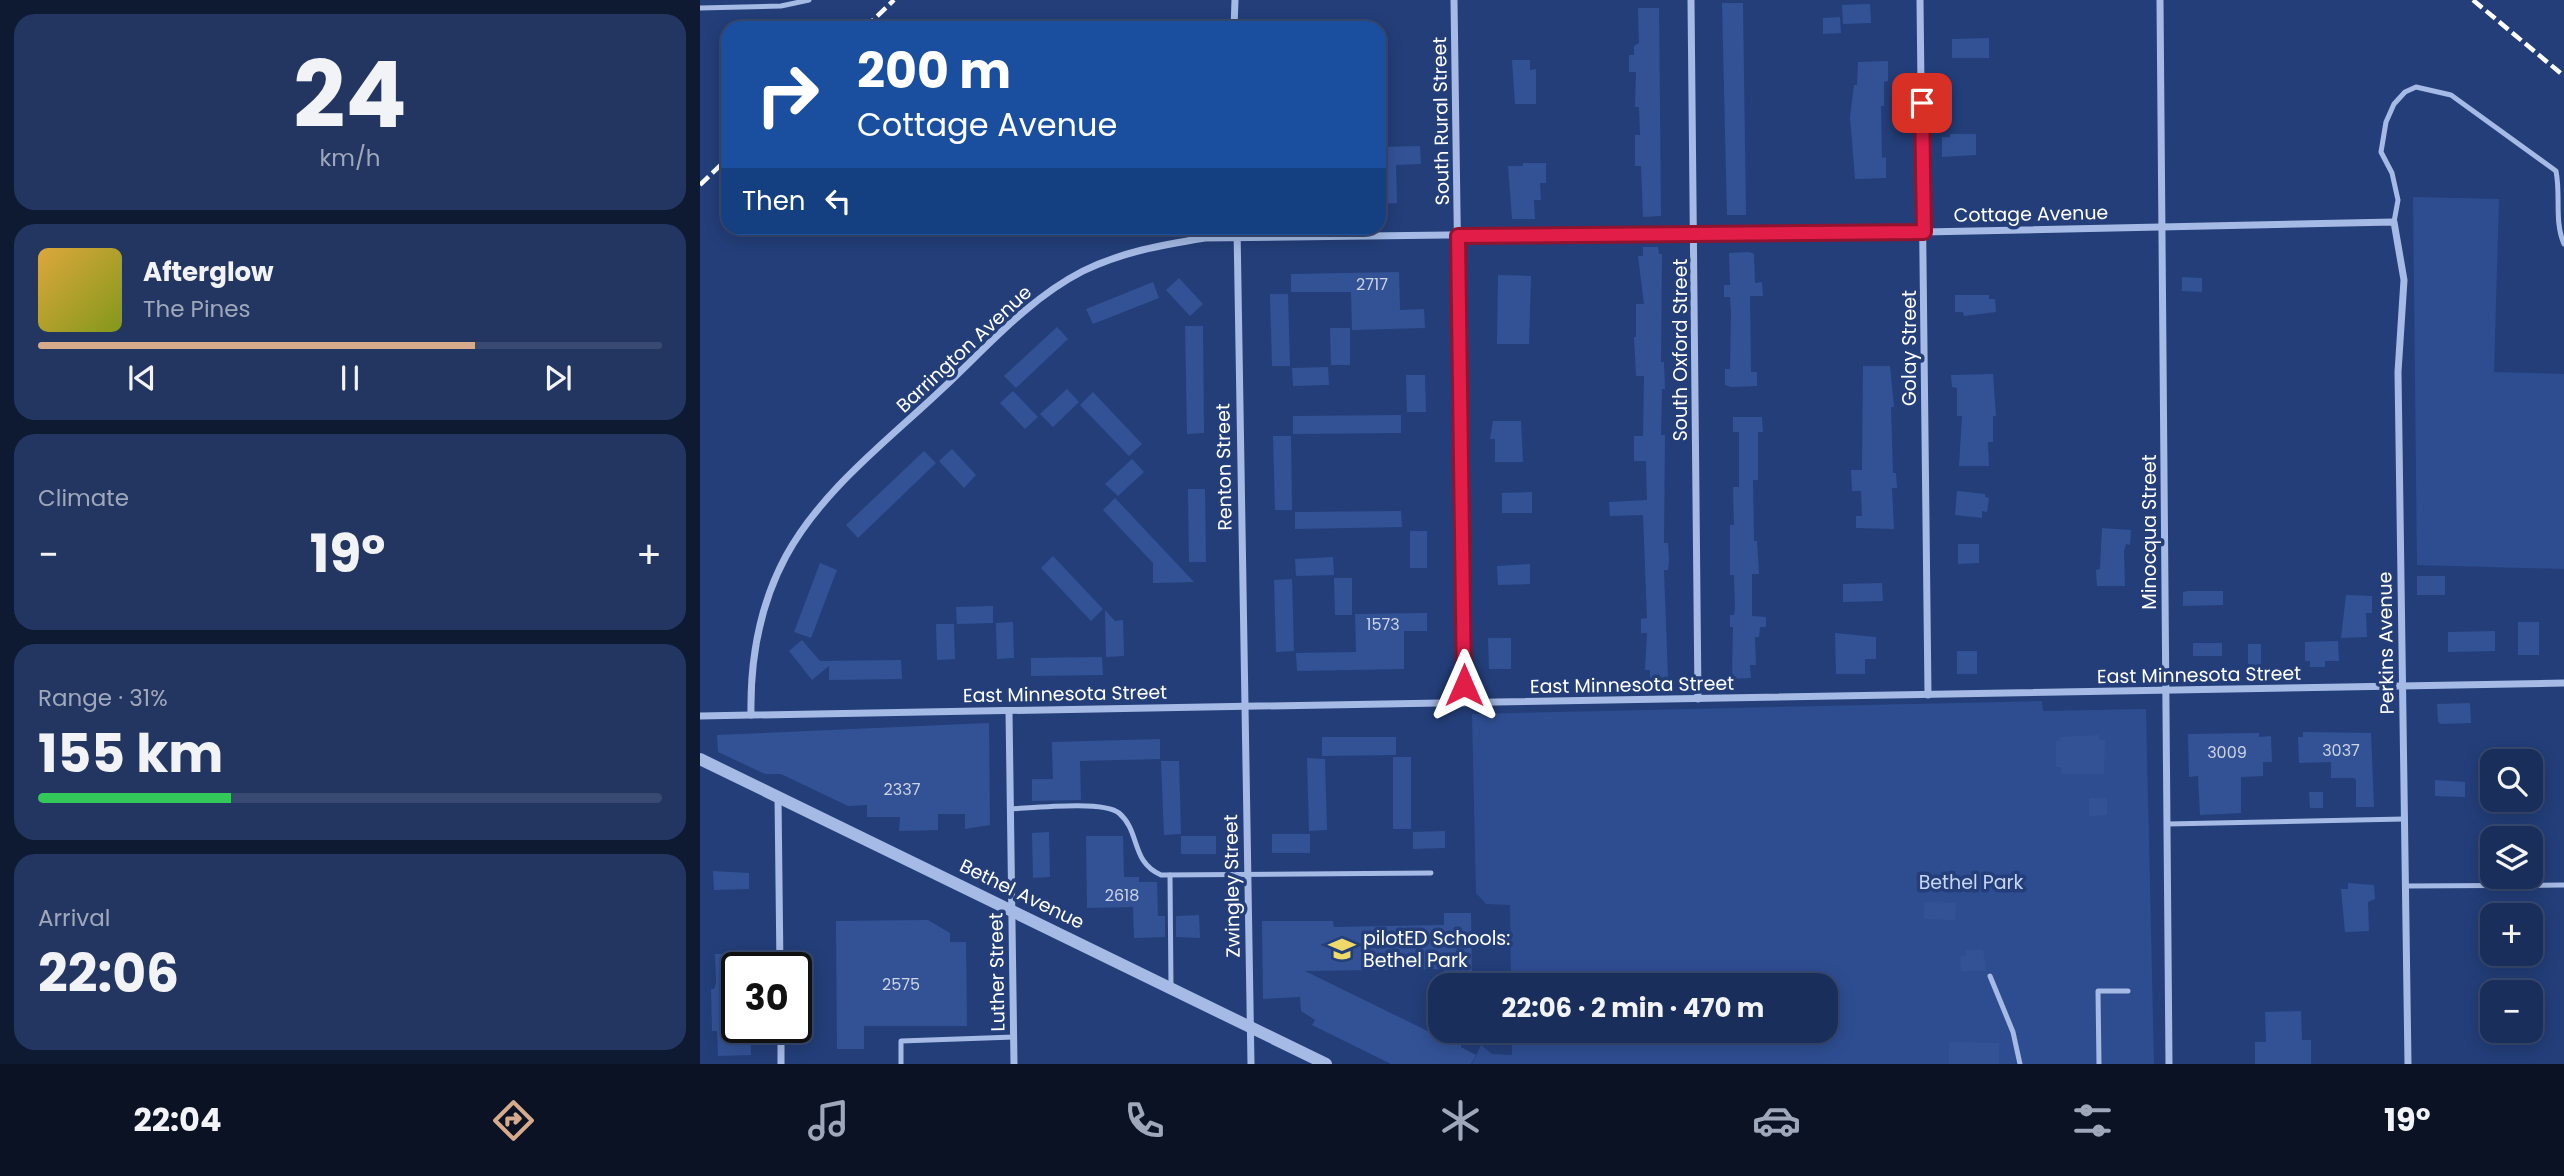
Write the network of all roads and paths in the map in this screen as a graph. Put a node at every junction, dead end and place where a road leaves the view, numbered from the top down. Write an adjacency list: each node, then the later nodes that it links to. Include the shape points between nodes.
1 (808, 0): 7 (lane, via 780,6)
2 (1235, 0): 8 (street)
3 (1454, 0): 13 (street, South Rural Street)
4 (1691, 0): 11 (street, South Oxford Street)
5 (1920, 0): 12 (street, Golay Street)
6 (2160, 0): 10 (street, Minocqua Street)
7 (700, 8)
8 (1234, 21)
9 (2394, 222): 10 (street, Cottage Avenue); 15 (lane, via 2398,200 2381,152 2386,122 2405,92 2426,87 2451,95 2556,171 2558,229); 17 (street, Perkins Avenue, via 2404,280 2398,372)
10 (2163, 227): 12 (street, Cottage Avenue); 18 (street, Minocqua Street)
11 (1695, 232): 12 (street, Cottage Avenue); 13 (street, Cottage Avenue); 20 (street, South Oxford Street)
12 (1924, 232): 19 (street, Golay Street)
13 (1458, 236): 14 (street, Barrington Avenue); 21 (street, South Rural Street)
14 (1237, 238): 22 (street, Renton Street); 24 (street, Barrington Avenue, via 1191,239 1144,248 1104,261 1061,283 1033,303 827,498 797,538 769,594 756,642)
15 (2564, 244)
16 (2564, 683): 17 (street, East Minnesota Street)
17 (2403, 687): 18 (street, East Minnesota Street); 29 (street, Perkins Avenue)
18 (2165, 691): 19 (street, East Minnesota Street); 30 (street, Minocqua Street)
19 (1928, 695): 20 (street, East Minnesota Street)
20 (1698, 699): 21 (street, East Minnesota Street)
21 (1464, 703): 22 (street, East Minnesota Street)
22 (1243, 706): 23 (street, East Minnesota Street); 32 (street, Zwingley Street)
23 (1009, 711): 24 (street, East Minnesota Street); 28 (street, Luther Street)
24 (751, 715): 25 (street, East Minnesota Street)
25 (700, 716)
26 (700, 759): 27 (street, Bethel Avenue)
27 (778, 797): 36 (street, Bethel Avenue); 37 (street)
28 (1010, 809): 33 (lane, via 1108,809 1120,814 1149,869); 36 (street, Luther Street)
29 (2404, 819): 30 (lane); 35 (street, Perkins Avenue)
30 (2166, 824): 51 (street, Minocqua Street)
31 (1431, 873): 32 (lane)
32 (1247, 874): 33 (lane); 41 (street, Zwingley Street)
33 (1170, 875): 39 (lane)
34 (2564, 885): 35 (lane)
35 (2406, 886): 52 (street, Perkins Avenue)
36 (1012, 910): 39 (street, Bethel Avenue); 42 (street, Luther Street)
37 (780, 952)
38 (1990, 976): 49 (lane, via 2013,1032)
39 (1171, 988): 41 (street, Bethel Avenue)
40 (2128, 991): 50 (lane, via 2098,991)
41 (1251, 1026): 47 (street, Zwingley Street); 48 (street, Bethel Avenue)
42 (1013, 1037): 45 (lane, via 901,1041); 46 (street, Luther Street)
43 (781, 1043): 44 (street)
44 (781, 1064)
45 (901, 1064)
46 (1014, 1064)
47 (1251, 1064)
48 (1326, 1064)
49 (2020, 1064)
50 (2099, 1064)
51 (2169, 1064)
52 (2408, 1064)

